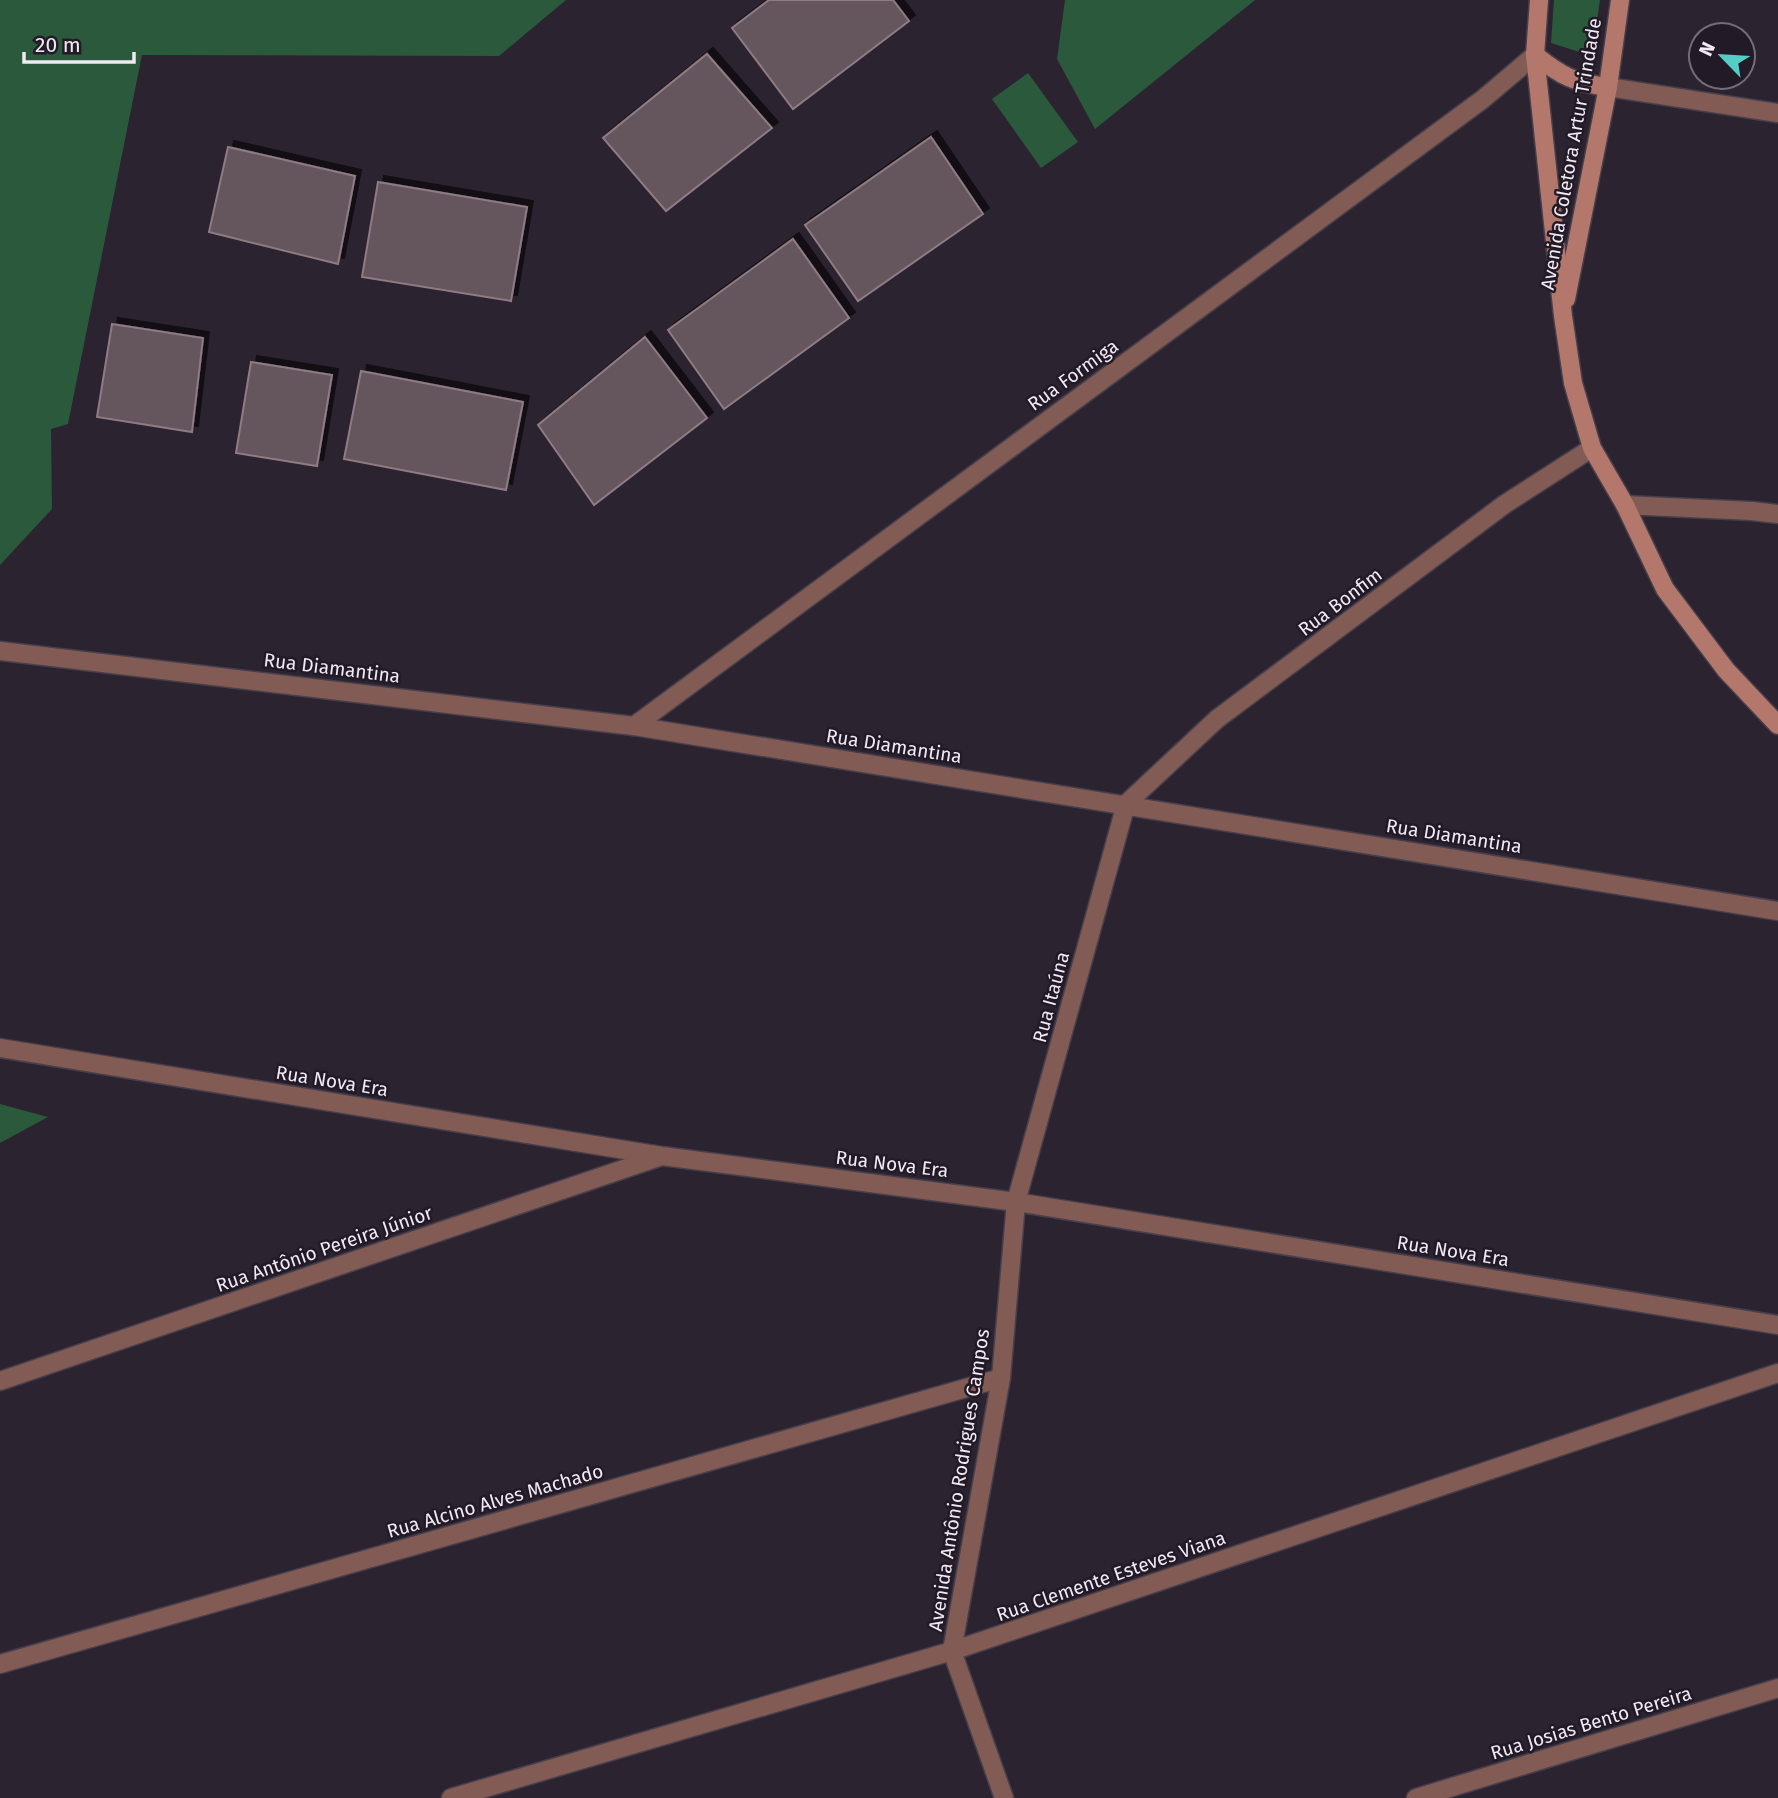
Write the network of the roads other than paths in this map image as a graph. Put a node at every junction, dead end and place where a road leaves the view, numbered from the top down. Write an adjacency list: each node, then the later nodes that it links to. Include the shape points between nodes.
1 (1539, 0): 3 (main road, Avenida Coletora Artur Trindade)
2 (1620, 0): 4 (main road, Avenida Coletora Artur Trindade)
3 (1535, 55): 4 (main road, via 1560,75); 6 (main road, Avenida Coletora Artur Trindade); 12 (street, Rua Formiga, via 1472,107)
4 (1608, 87): 5 (street); 6 (main road, Avenida Coletora Artur Trindade)
5 (1778, 113)
6 (1563, 316): 7 (main road, Avenida Coletora Artur Trindade, via 1573,383)
7 (1592, 449): 8 (main road, Avenida Coletora Artur Trindade); 13 (street, Rua Bonfim, via 1505,504 1217,719)
8 (1625, 505): 9 (street); 11 (main road, Avenida Coletora Artur Trindade, via 1665,589 1726,670)
9 (1778, 514)
10 (0, 651): 12 (street, Rua Diamantina)
11 (1778, 725)
12 (634, 726): 13 (street, Rua Diamantina)
13 (1126, 804): 14 (street, Rua Diamantina); 17 (street, Rua Itaúna)
14 (1778, 911)
15 (0, 1048): 16 (street, Rua Nova Era)
16 (662, 1156): 17 (street, Rua Nova Era); 21 (street, Rua Antônio Pereira Júnior)
17 (1016, 1202): 18 (street, Rua Nova Era); 20 (street, Avenida Antônio Rodrigues Campos)
18 (1778, 1325)
19 (1778, 1373): 22 (street, Rua Clemente Esteves Viana)
20 (1001, 1378): 22 (street, Avenida Antônio Rodrigues Campos); 23 (street, Rua Alcino Alves Machado)
21 (0, 1381)
22 (952, 1651): 25 (street, Rua Clemente Esteves Viana); 26 (street, Avenida Antônio Rodrigues Campos)
23 (0, 1664)
24 (1778, 1688): 27 (street, Rua Josias Bento Pereira)
25 (451, 1798)
26 (1004, 1798)
27 (1416, 1798)

